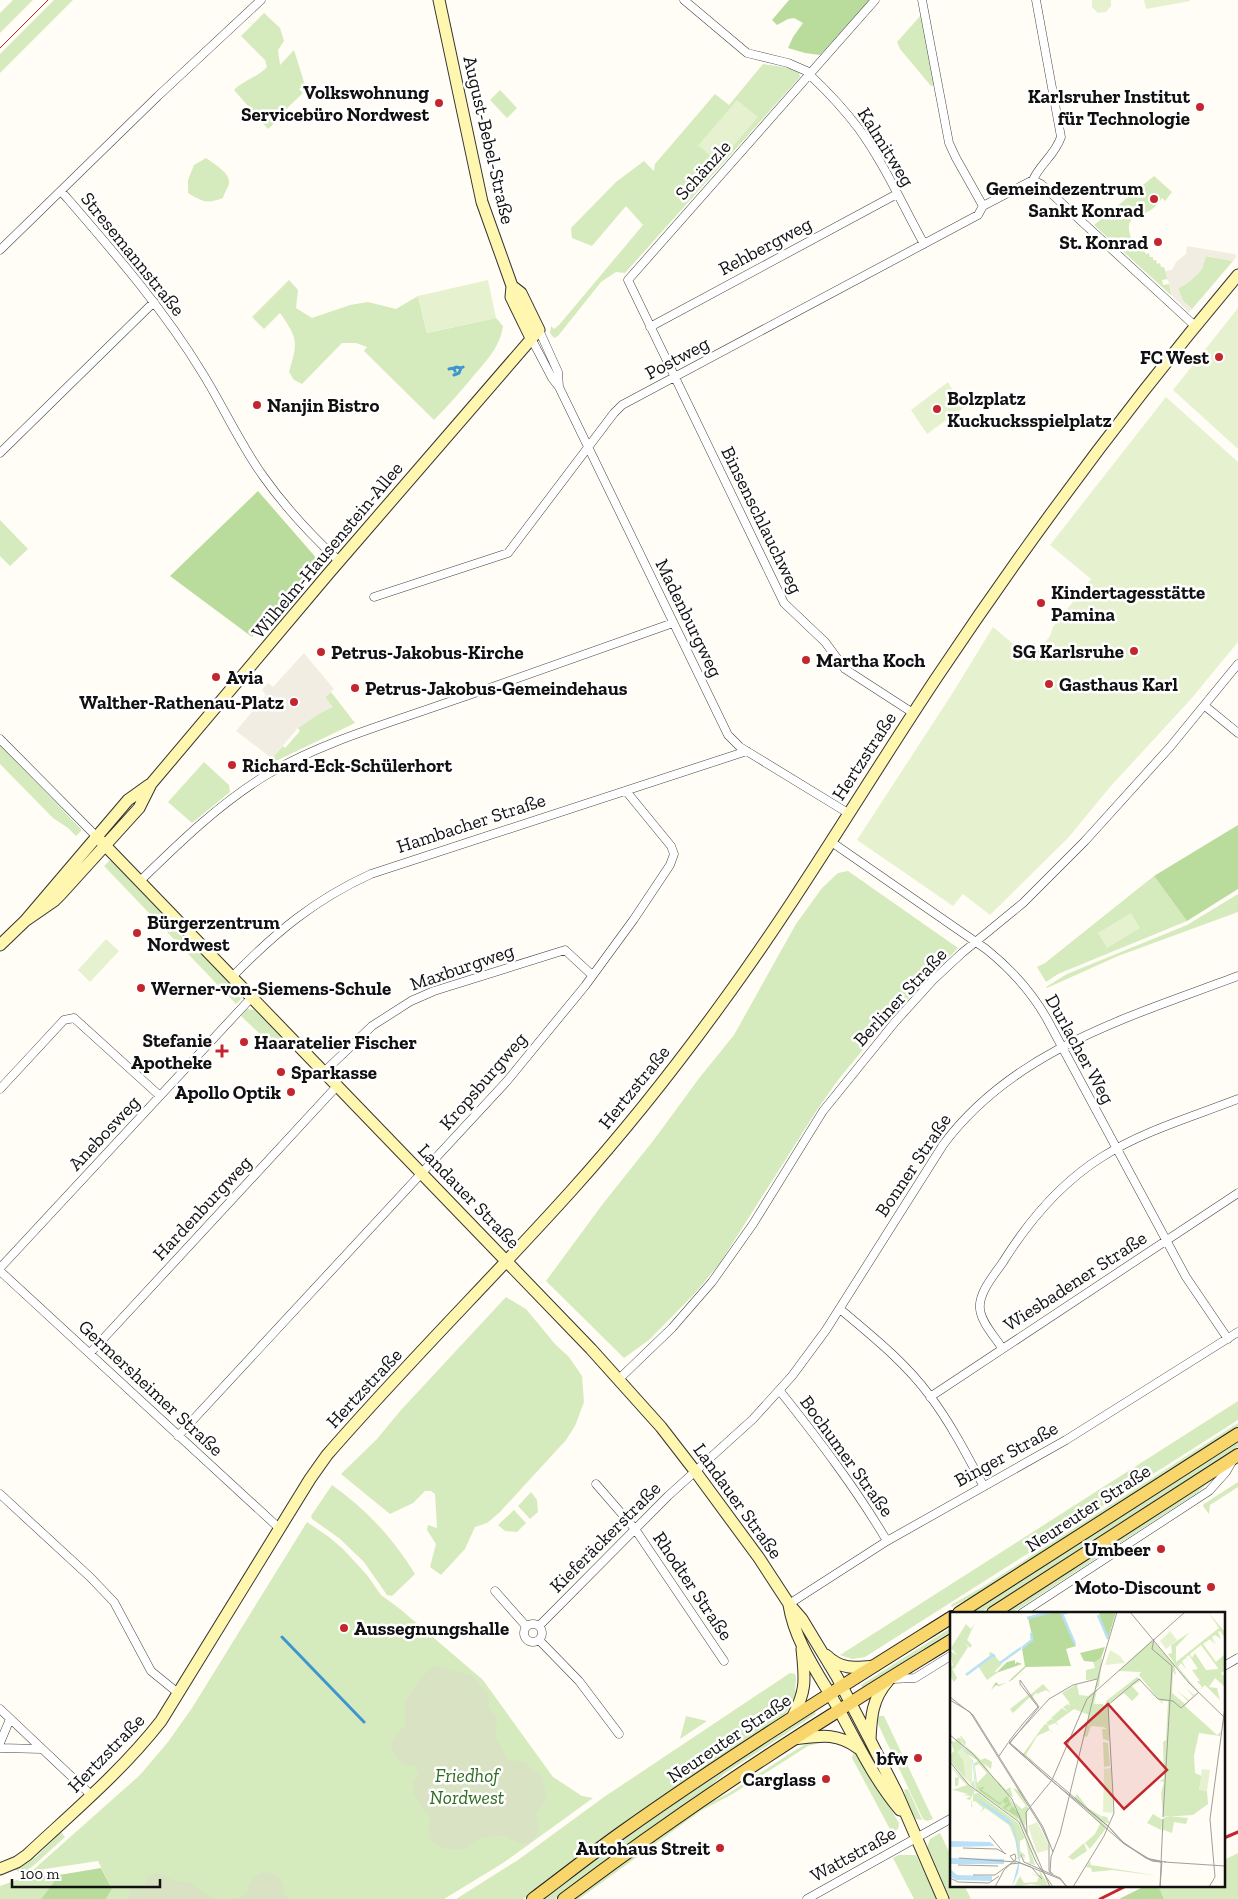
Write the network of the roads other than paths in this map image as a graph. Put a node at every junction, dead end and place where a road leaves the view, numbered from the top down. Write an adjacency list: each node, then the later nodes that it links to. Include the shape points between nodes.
1 (261, 0): 11 (street, Stresemannstraße)
2 (440, 0): 20 (street, August-Bebel-Straße, via 482,202 512,286 511,297)
3 (684, 0): 8 (street)
4 (700, 0): 8 (street)
5 (875, 0): 9 (street, Schänzle)
6 (922, 0): 13 (street, via 949,143)
7 (1036, 0): 10 (street, via 1061,138)
8 (693, 7): 9 (street, via 747,53 788,63)
9 (810, 74): 12 (street, Kalmitweg, via 860,131); 19 (street, Schänzle, via 629,276 629,283)
10 (1033, 180): 13 (street, Postweg); 18 (street)
11 (61, 191): 15 (street); 17 (street, Stresemannstraße)
12 (896, 194): 14 (street, Kalmitweg); 19 (street, Rehbergweg)
13 (983, 206): 14 (street, Postweg, via 978,215)
14 (924, 244): 21 (street, Postweg)
15 (0, 250)
16 (1238, 275): 18 (street, Hertzstraße)
17 (154, 302): 23 (street); 24 (street, Stresemannstraße, via 204,374 264,477 297,518)
18 (1195, 326): 29 (street, Hertzstraße, via 1046,521 982,609)
19 (650, 327): 21 (street, Schänzle)
20 (535, 334): 22 (street, Madenburgweg, via 552,378); 24 (street, Wilhelm-Hausenstein-Allee)
21 (675, 378): 22 (street, Postweg, via 618,409); 29 (street, Binsenschlauchweg, via 784,603 825,642 845,669)
22 (588, 448): 25 (street, Postweg, via 508,553); 26 (street, Madenburgweg)
23 (0, 453)
24 (339, 561): 33 (street, Wilhelm-Hausenstein-Allee)
25 (374, 598)
26 (673, 623): 32 (street, Madenburgweg, via 728,735); 39 (street, via 367,730 300,757 262,778 222,807 187,835)
27 (1238, 664): 28 (street, Berliner Straße)
28 (1205, 706): 30 (street); 41 (street, Berliner Straße, via 1079,848 1023,903)
29 (913, 713): 35 (street, Hertzstraße)
30 (1238, 732)
31 (0, 739): 36 (street)
32 (748, 751): 34 (street, Hambacher Straße); 35 (street, Madenburgweg)
33 (151, 784): 36 (street, Wilhelm-Hausenstein-Allee, via 128,800); 38 (street, Wilhelm-Hausenstein-Allee, via 139,808)
34 (626, 791): 43 (street, Kropsburgweg, via 671,846 674,858); 45 (street, Hambacher Straße, via 356,880 315,903 287,924)
35 (848, 813): 37 (street, Hertzstraße)
36 (96, 836): 38 (street, Landauer Straße); 40 (street, Wilhelm-Hausenstein-Allee)
37 (830, 841): 41 (street, Durlacher Weg); 57 (street, Hertzstraße, via 729,994 674,1066 624,1130)
38 (105, 846): 39 (street, Landauer Straße); 40 (street, Wilhelm-Hausenstein-Allee, via 54,901)
39 (140, 881): 45 (street, Landauer Straße)
40 (25, 921): 42 (street, Wilhelm-Hausenstein-Allee)
41 (976, 942): 47 (street, Durlacher Weg, via 1025,985); 64 (street, Berliner Straße, via 934,980 865,1058 823,1111 753,1224 712,1282 672,1328)
42 (0, 946)
43 (592, 975): 48 (street, Maxburgweg, via 565,950 434,991 385,1016); 54 (street, Kropsburgweg, via 507,1080)
44 (1238, 976): 47 (street, Bonner Straße, via 1119,1020)
45 (232, 977): 46 (street, Landauer Straße)
46 (252, 997): 48 (street, Landauer Straße); 51 (street, Anebosweg)
47 (1062, 1047): 53 (street, Durlacher Weg); 59 (street, Bonner Straße, via 1002,1084 958,1126 927,1168)
48 (325, 1071): 49 (street, Landauer Straße)
49 (338, 1085): 54 (street, Landauer Straße); 63 (street, Hardenburgweg)
50 (0, 1088): 51 (street, via 64,1020 74,1018)
51 (160, 1096): 58 (street, Anebosweg)
52 (1238, 1099): 53 (street)
53 (1116, 1148): 56 (street, Durlacher Weg); 62 (street, via 1089,1166 1049,1203 1018,1238 984,1292 981,1314)
54 (422, 1173): 57 (street, Landauer Straße); 68 (street, Kropsburgweg)
55 (1238, 1193): 56 (street, Wiesbadener Straße)
56 (1166, 1240): 61 (street, Durlacher Weg, via 1196,1293); 62 (street, Wiesbadener Straße)
57 (506, 1261): 64 (street, Landauer Straße); 74 (street, Hertzstraße, via 332,1449)
58 (0, 1269): 63 (street, Germersheimer Straße)
59 (840, 1308): 65 (street, Bonner Straße); 66 (street, via 893,1355)
60 (1238, 1332): 61 (street, Binger Straße)
61 (1228, 1339): 72 (street, Binger Straße, via 1066,1440)
62 (1002, 1348): 66 (street, Wiesbadener Straße)
63 (90, 1353): 68 (street, Germersheimer Straße)
64 (619, 1379): 70 (street, Landauer Straße)
65 (780, 1390): 70 (street, Bonner Straße, via 743,1429); 76 (street, Bochumer Straße, via 833,1457)
66 (930, 1397): 72 (street)
67 (1238, 1434): 79 (main road, Neureuter Straße)
68 (178, 1436): 74 (street, Germersheimer Straße)
69 (1237, 1456): 80 (main road, Neureuter Straße); 81 (street, Neureuter Straße, via 1209,1491 1194,1502)
70 (695, 1471): 75 (street, Kieferäckerstraße); 78 (street, Landauer Straße)
71 (596, 1484): 75 (street, Rhodter Straße)
72 (983, 1485): 76 (street, Binger Straße)
73 (0, 1494): 96 (street, via 114,1602 151,1671)
74 (279, 1528): 96 (street, Hertzstraße)
75 (635, 1529): 84 (street, Kieferäckerstraße); 91 (street, Rhodter Straße)
76 (887, 1541): 78 (street, Binger Straße)
77 (496, 1591): 83 (street)
78 (789, 1604): 87 (street, Landauer Straße, via 792,1624); 88 (street, Landauer Straße, via 802,1618)
79 (961, 1612)
80 (995, 1612)
81 (1024, 1612)
82 (950, 1618): 93 (main road, Neureuter Straße)
83 (526, 1626): 84 (street); 85 (street, via 526,1639 532,1642)
84 (539, 1626): 85 (street, via 542,1633)
85 (539, 1640): 102 (street, via 579,1681)
86 (950, 1641): 94 (main road, Neureuter Straße)
87 (802, 1645): 97 (street, Landauer Straße); 100 (street, via 805,1685)
88 (821, 1650): 93 (street, via 840,1666); 95 (street, Landauer Straße)
89 (950, 1656): 94 (street, Neureuter Straße, via 915,1678)
90 (1238, 1658): 92 (street)
91 (724, 1661)
92 (1226, 1665)
93 (874, 1666): 95 (main road, Neureuter Straße)
94 (890, 1679): 98 (main road, Neureuter Straße); 104 (street, via 872,1707)
95 (842, 1687): 97 (main road, Neureuter Straße); 98 (street, Landauer Straße)
96 (178, 1693): 109 (street, Hertzstraße, via 144,1743)
97 (830, 1694): 98 (street, Landauer Straße); 100 (main road, Neureuter Straße)
98 (844, 1707): 103 (main road, Neureuter Straße); 104 (street); 108 (street)
99 (0, 1709): 101 (street)
100 (792, 1718): 114 (main road, Neureuter Straße, via 624,1831)
101 (10, 1719): 105 (street); 107 (street)
102 (618, 1734)
103 (794, 1739): 108 (street, via 829,1736); 115 (main road, Neureuter Straße, via 632,1848)
104 (870, 1740): 110 (street)
105 (0, 1743)
106 (0, 1748): 107 (street)
107 (42, 1749): 109 (street)
108 (859, 1749): 110 (street)
109 (92, 1795): 113 (street, Hertzstraße, via 27,1855)
110 (906, 1817): 112 (street)
111 (950, 1819): 112 (street, Wattstraße)
112 (916, 1838): 116 (street, Wattstraße); 117 (street)
113 (0, 1869)
114 (533, 1899)
115 (564, 1899)
116 (807, 1899)
117 (943, 1899)

